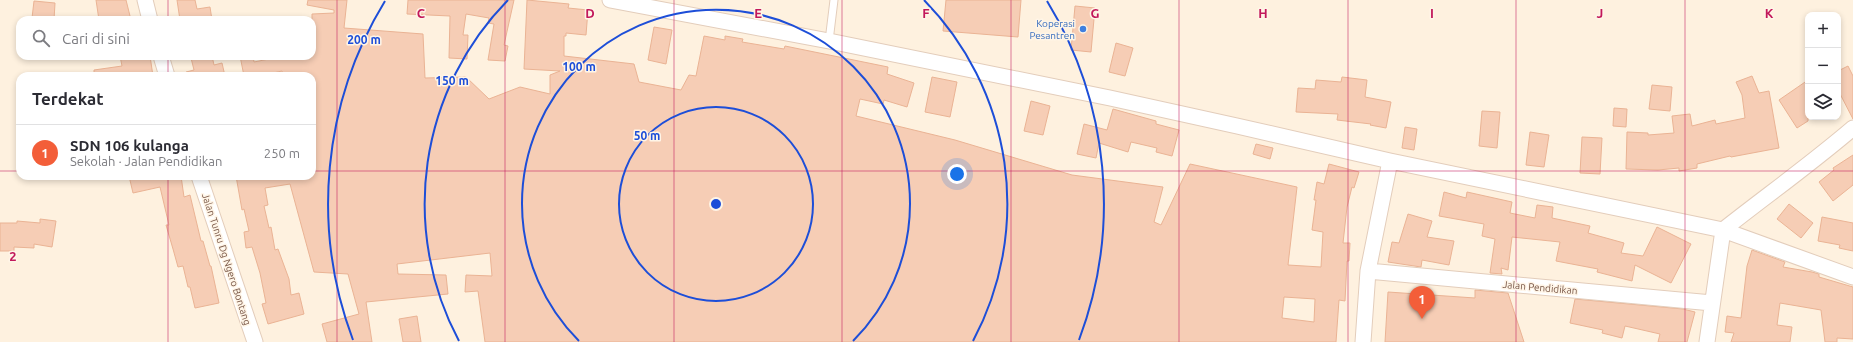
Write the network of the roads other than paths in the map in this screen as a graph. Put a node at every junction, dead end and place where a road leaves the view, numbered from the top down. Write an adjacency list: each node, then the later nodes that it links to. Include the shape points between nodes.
1 (144, 0): 4 (street)
2 (610, 0): 5 (street)
3 (834, 0): 5 (lane)
4 (149, 16)
5 (829, 40): 9 (street, via 1132,103)
6 (162, 60): 7 (street)
7 (166, 72)
8 (1853, 128): 11 (street)
9 (1390, 162): 11 (street); 12 (street)
10 (200, 180): 15 (street, Jalan Tunru Dg Ngero Bontang)
11 (1723, 230): 13 (street); 14 (street)
12 (1368, 271): 14 (street, Jalan Pendidikan); 16 (street)
13 (1853, 278)
14 (1712, 303): 17 (street)
15 (255, 342)
16 (1364, 342)
17 (1707, 342)

